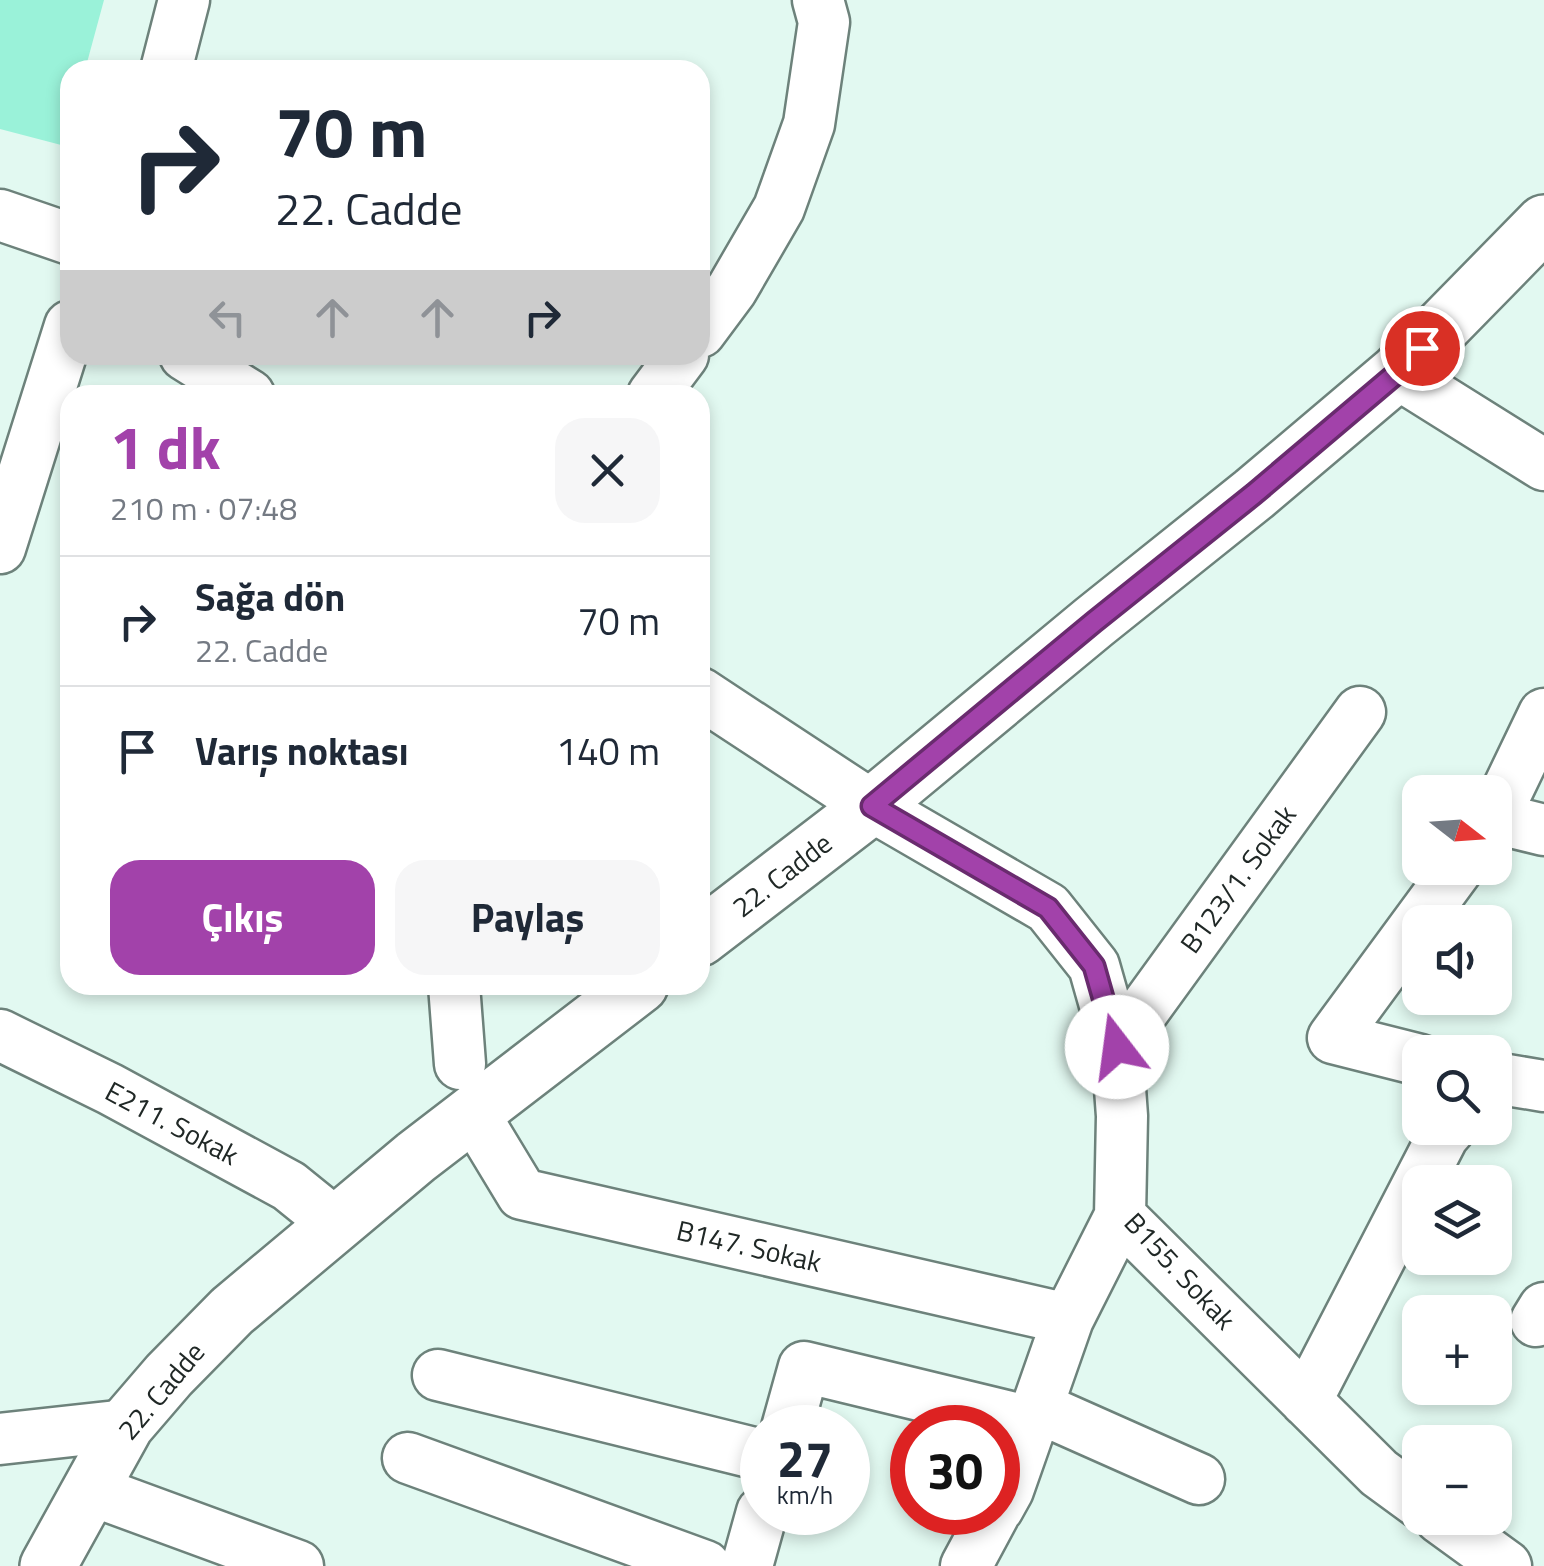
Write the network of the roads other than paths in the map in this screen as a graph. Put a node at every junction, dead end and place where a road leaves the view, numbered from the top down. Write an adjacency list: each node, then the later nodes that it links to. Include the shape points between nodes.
1 (184, 0): 3 (street)
2 (818, 0): 7 (street, via 824,22 809,124 779,208)
3 (169, 60)
4 (0, 215): 6 (street)
5 (1544, 223): 10 (main road, 22. Cadde)
6 (60, 236)
7 (710, 319)
8 (60, 358): 13 (street)
9 (201, 365): 11 (street)
10 (1397, 373): 12 (street); 18 (main road, 22. Cadde)
11 (234, 385)
12 (1544, 465)
13 (0, 548)
14 (710, 700): 18 (street, B155. Sokak)
15 (1360, 712): 26 (street, B123/1. Sokak)
16 (1544, 714): 17 (street)
17 (1512, 781)
18 (872, 806): 22 (main road, 22. Cadde); 26 (street, B155. Sokak, via 1048,908 1094,966)
19 (1512, 822): 20 (street)
20 (1544, 830)
21 (1446, 885): 27 (street, via 1333,1038)
22 (710, 930)
23 (455, 995): 30 (street)
24 (623, 995): 30 (main road, 22. Cadde)
25 (0, 1035): 33 (street, E211. Sokak, via 289,1186)
26 (1117, 1047): 32 (street, B155. Sokak)
27 (1402, 1055)
28 (1512, 1081): 29 (street)
29 (1544, 1086)
30 (466, 1089): 33 (main road, 22. Cadde, via 416,1157); 34 (street, B147. Sokak, via 522,1194)
31 (1438, 1145): 36 (street)
32 (1120, 1216): 34 (street); 36 (street, B155. Sokak)
33 (336, 1224): 39 (main road, 22. Cadde, via 232,1311)
34 (1068, 1319): 38 (street)
35 (438, 1375): 41 (street)
36 (1306, 1400): 46 (street, B155. Sokak)
37 (793, 1405): 38 (street, via 804,1367)
38 (1034, 1414): 42 (street); 44 (street)
39 (126, 1425): 40 (street); 45 (main road, 22. Cadde)
40 (0, 1439)
41 (740, 1450)
42 (1020, 1455)
43 (408, 1458): 53 (street)
44 (1199, 1479)
45 (91, 1490): 50 (street); 51 (main road, 22. Cadde)
46 (1402, 1490)
47 (756, 1535): 54 (street)
48 (983, 1535): 55 (street)
49 (1463, 1535): 56 (street)
50 (222, 1553): 52 (street)
51 (48, 1566)
52 (298, 1566)
53 (705, 1566)
54 (747, 1566)
55 (966, 1566)
56 (1506, 1566)

